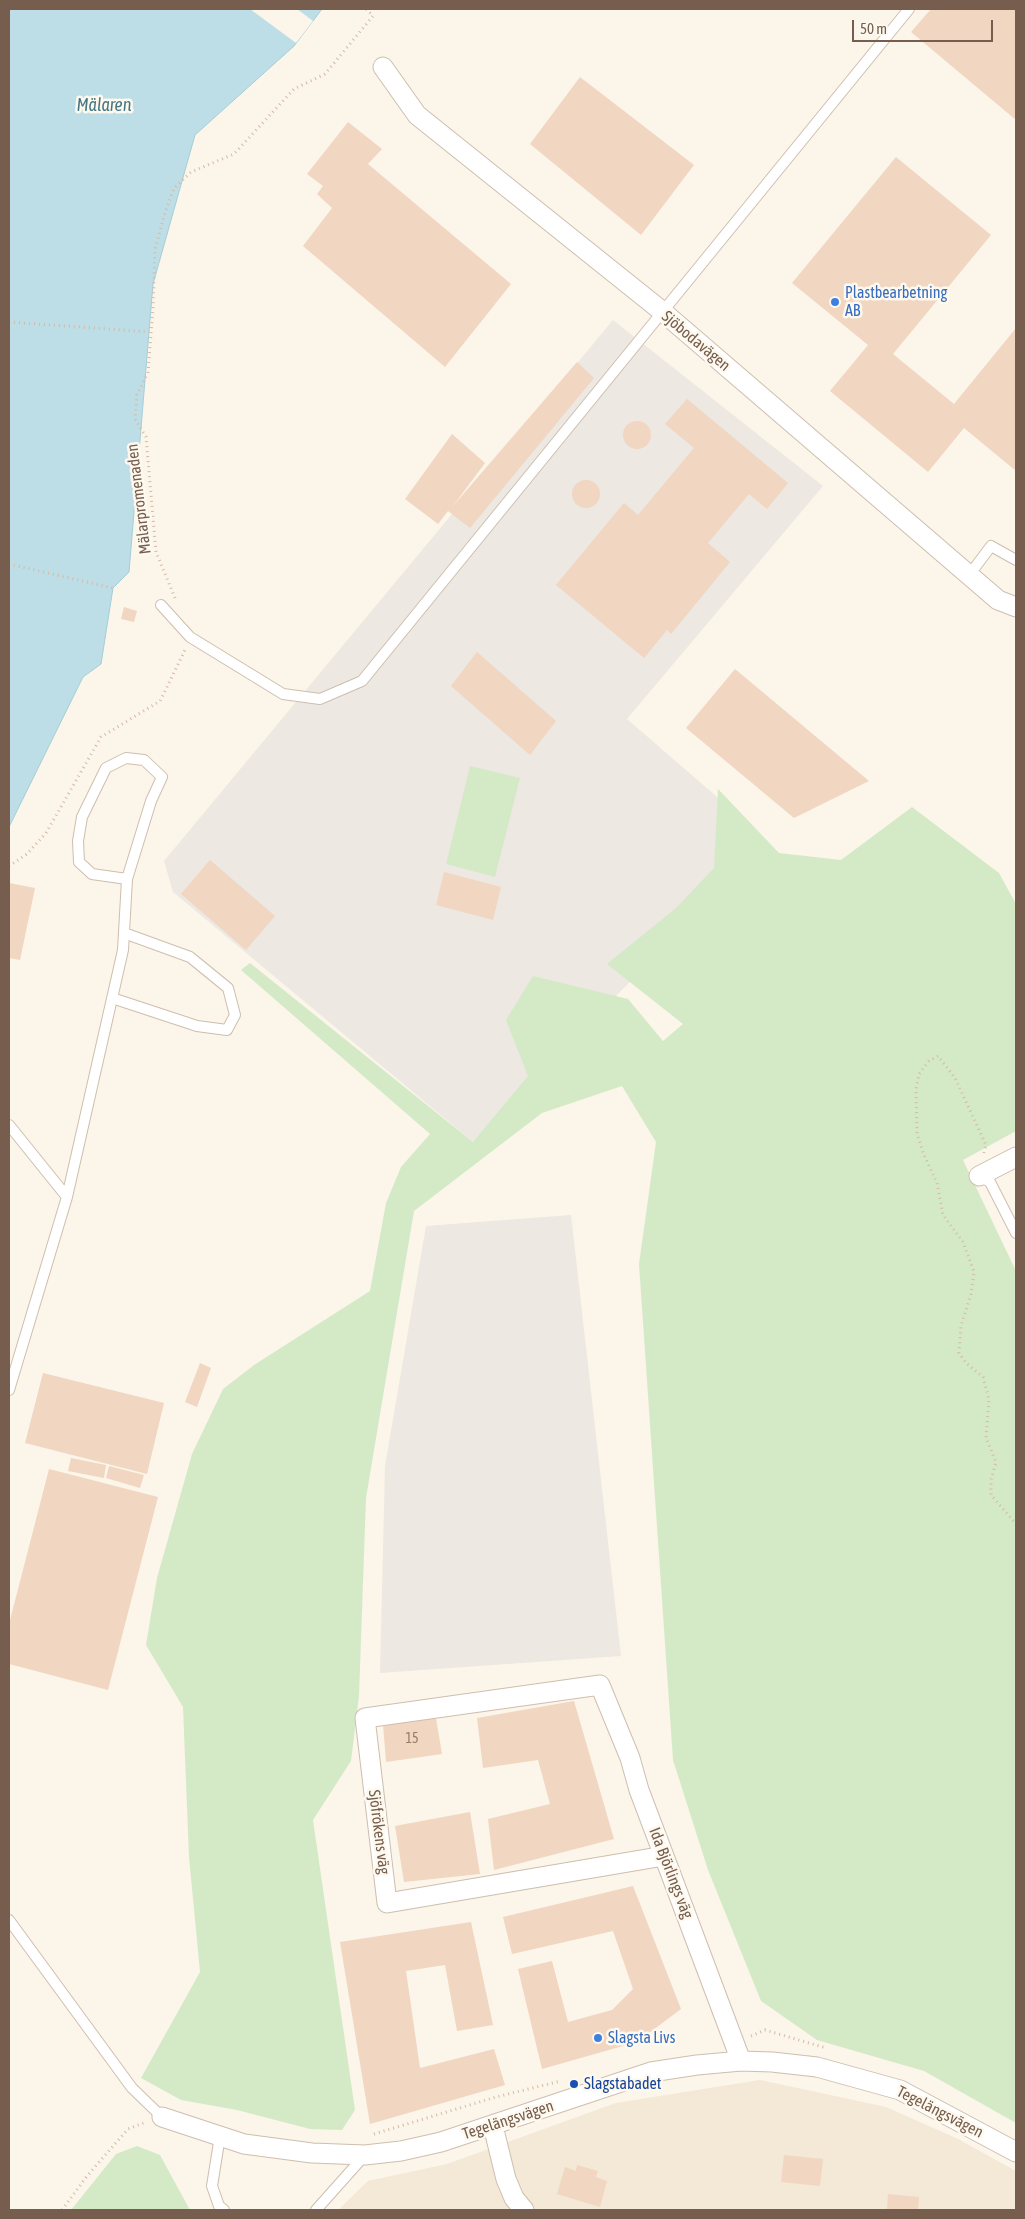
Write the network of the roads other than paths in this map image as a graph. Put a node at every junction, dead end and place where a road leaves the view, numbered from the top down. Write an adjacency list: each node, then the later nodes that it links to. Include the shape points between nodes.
1 (909, 9): 3 (lane)
2 (383, 68): 3 (street, Sjöbodavägen, via 417,115)
3 (663, 312): 5 (street, Sjöbodavägen); 6 (lane, via 362,681 320,699 283,694 190,638)
4 (1016, 560): 5 (lane, via 991,546)
5 (970, 574): 7 (street, Sjöbodavägen, via 998,600)
6 (161, 605)
7 (1016, 607)
8 (127, 879): 8 (lane, via 151,801 162,777 144,760 126,758 106,768 82,817 78,841 79,862 92,874); 9 (lane)
9 (124, 933): 10 (lane); 10 (lane, via 190,957 228,988 235,1015 227,1030 197,1026)
10 (112, 998): 14 (lane)
11 (9, 1125): 14 (lane)
12 (1016, 1157): 13 (street)
13 (979, 1176): 15 (lane, via 990,1182)
14 (67, 1197): 16 (lane)
15 (1016, 1233)
16 (9, 1390)
17 (600, 1685): 18 (street, Ida Björlings väg, via 630,1758); 18 (street, Sjöfrökens väg, via 364,1718 387,1903)
18 (664, 1856): 20 (street, Ida Björlings väg)
19 (9, 1920): 21 (lane, via 132,2088)
20 (741, 2061): 22 (street, Tegelängsvägen, via 651,2072); 24 (street, Tegelängsvägen, via 817,2067 900,2090)
21 (162, 2117): 23 (street, Tegelängsvägen)
22 (493, 2126): 25 (street, Tegelängsvägen, via 441,2142); 28 (street, via 506,2179 514,2198)
23 (220, 2136): 25 (street, Tegelängsvägen, via 244,2144 312,2153); 26 (lane, via 212,2186 219,2206)
24 (1016, 2152)
25 (365, 2155): 27 (lane)
26 (224, 2210)
27 (316, 2210)
28 (524, 2210)

